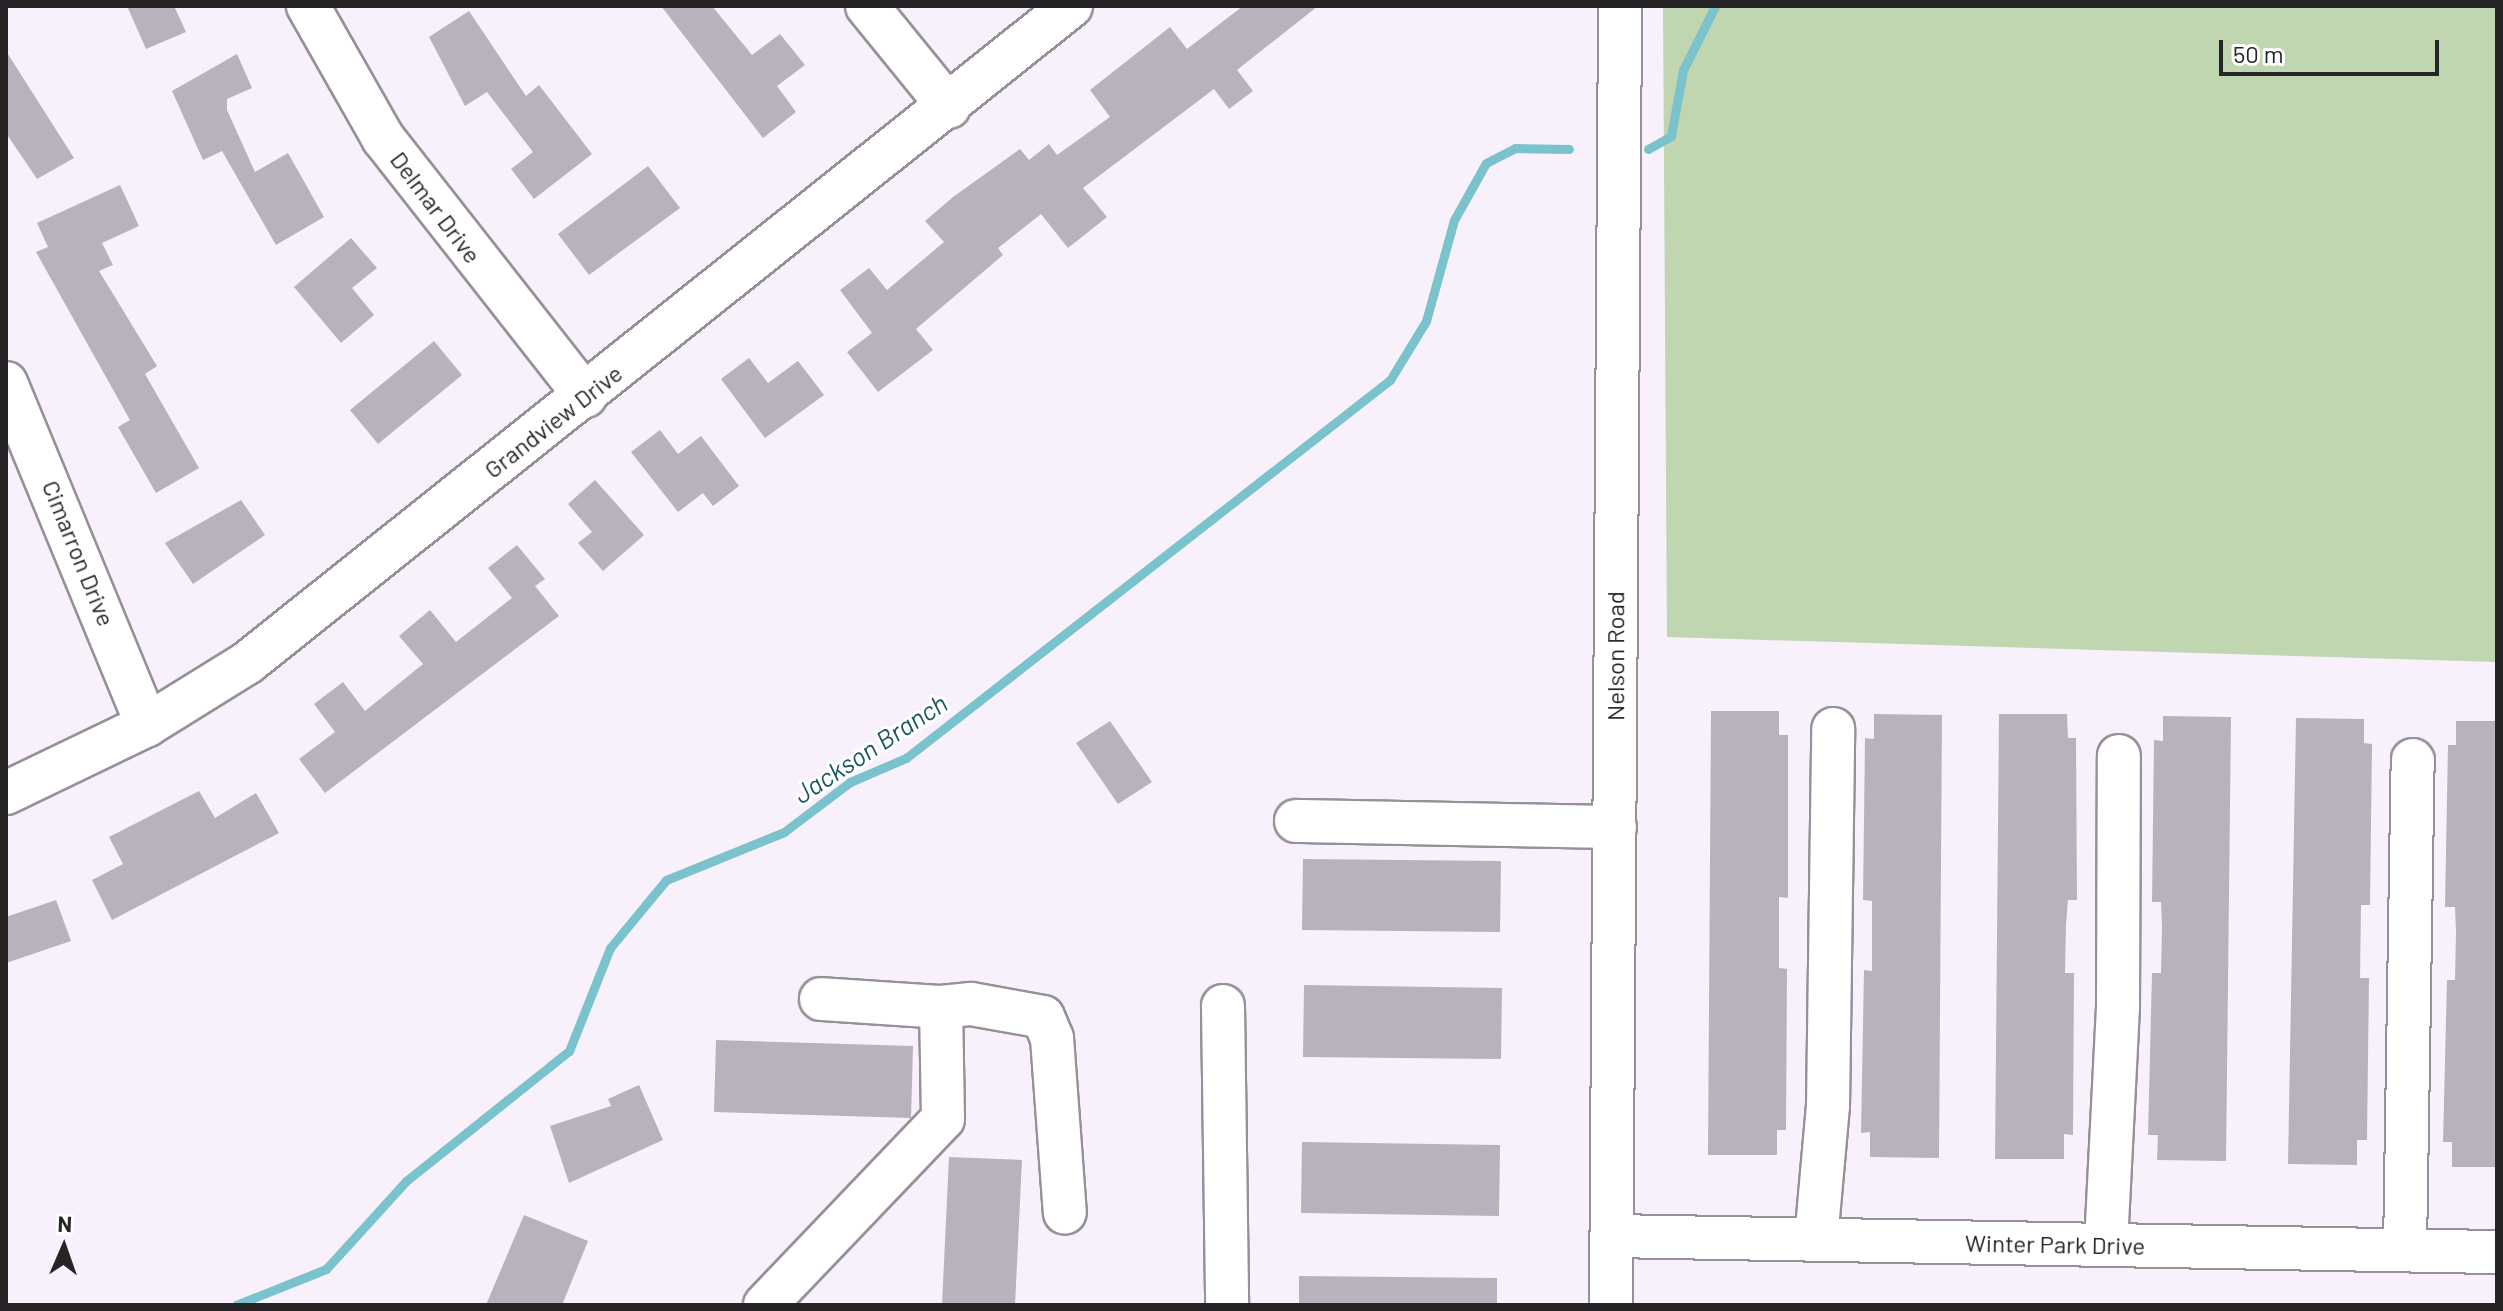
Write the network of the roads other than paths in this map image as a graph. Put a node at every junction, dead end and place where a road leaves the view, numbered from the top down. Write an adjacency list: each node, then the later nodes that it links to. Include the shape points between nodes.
1 (308, 6): 7 (street, Delmar Drive, via 383,138)
2 (867, 6): 5 (street)
3 (1071, 6): 5 (street, Grandview Drive)
4 (1620, 6): 14 (street, Nelson Road)
5 (949, 107): 7 (street, Grandview Drive)
6 (6, 383): 8 (street, Cimarron Drive)
7 (585, 396): 8 (street, Grandview Drive, via 247,663)
8 (147, 725): 12 (street, Grandview Drive)
9 (1833, 729): 20 (street, via 1828,1106)
10 (2119, 756): 21 (street)
11 (2413, 760): 22 (street)
12 (6, 793)
13 (1296, 821): 14 (street)
14 (1615, 827): 19 (street, Nelson Road)
15 (821, 999): 17 (street)
16 (1223, 1006): 25 (street)
17 (941, 1007): 18 (street, via 971,1004 1043,1017 1052,1038); 24 (street, via 943,1119)
18 (1065, 1213)
19 (1612, 1236): 20 (street, Winter Park Drive); 26 (street, Nelson Road)
20 (1816, 1240): 21 (street, Winter Park Drive)
21 (2106, 1244): 22 (street, Winter Park Drive)
22 (2405, 1250): 23 (street, Winter Park Drive)
23 (2497, 1252)
24 (765, 1305)
25 (1227, 1305)
26 (1611, 1305)

